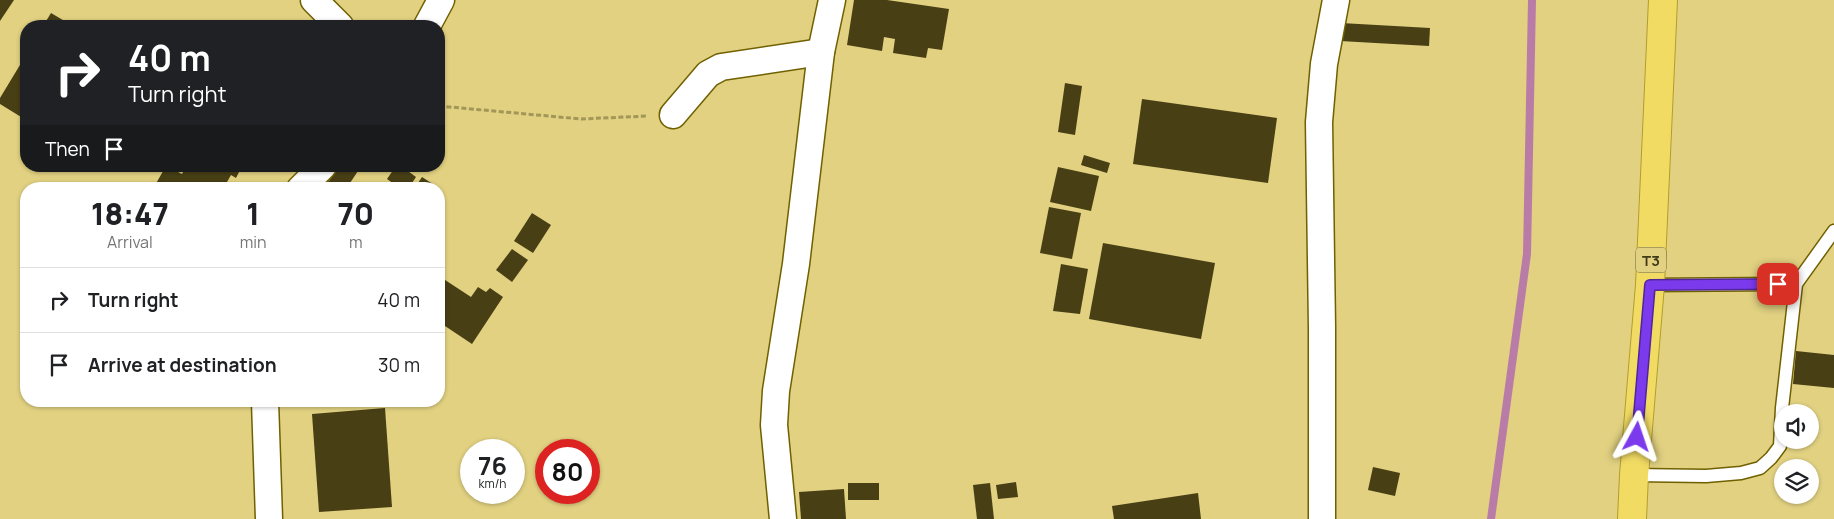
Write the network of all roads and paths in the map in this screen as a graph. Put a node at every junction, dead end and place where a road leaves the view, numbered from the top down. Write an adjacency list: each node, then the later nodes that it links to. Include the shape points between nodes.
1 (314, 0): 6 (street)
2 (441, 0): 7 (street)
3 (832, 0): 8 (street)
4 (1336, 0): 20 (street, via 1324,64 1319,122)
5 (1663, 0): 15 (highway, T3)
6 (334, 20)
7 (430, 20)
8 (821, 52): 10 (street, via 721,67 708,74); 19 (street, via 796,264 776,391 774,425)
9 (445, 107): 10 (path, via 581,119)
10 (673, 115)
11 (317, 172): 12 (street)
12 (307, 182)
13 (1834, 231): 14 (lane)
14 (1796, 284): 15 (lane); 17 (lane, via 1780,446 1771,458 1760,468 1742,473)
15 (1650, 285): 17 (highway, T3)
16 (265, 407): 18 (street)
17 (1634, 475): 21 (highway, T3)
18 (269, 519)
19 (783, 519)
20 (1322, 519)
21 (1632, 519)

